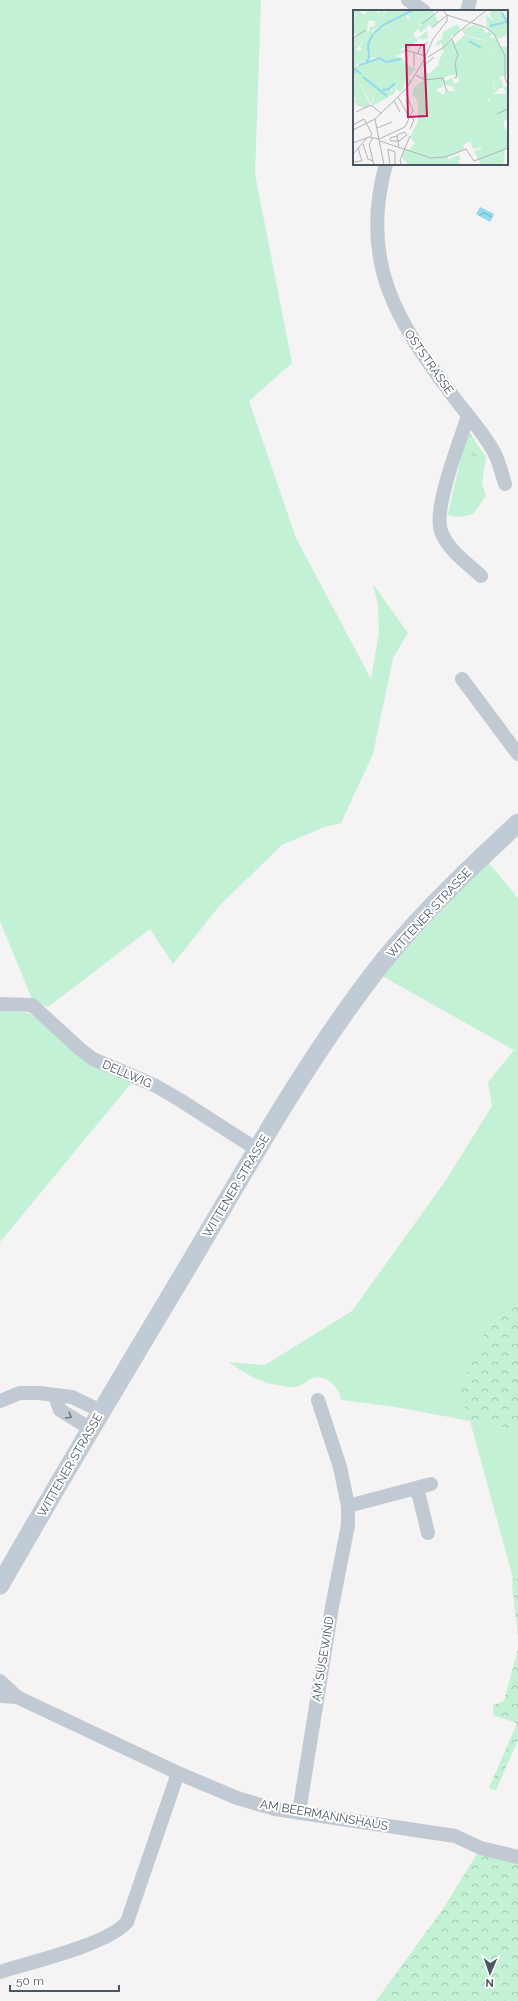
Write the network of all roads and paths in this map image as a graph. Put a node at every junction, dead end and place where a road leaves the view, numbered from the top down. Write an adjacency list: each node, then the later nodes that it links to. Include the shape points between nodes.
1 (408, 0): 3 (street)
2 (470, 0): 4 (street)
3 (423, 10)
4 (467, 10)
5 (386, 165): 6 (street, OSTSTRASSE, via 377,220 378,243 387,287 415,345)
6 (468, 416): 7 (street, OSTSTRASSE, via 494,453); 8 (street, via 441,504 439,524 446,541)
7 (505, 484)
8 (481, 576)
9 (462, 679): 10 (street)
10 (518, 754)
11 (518, 823): 13 (main road, WITTENER STRASSE, via 412,927 385,960 338,1022)
12 (0, 1004): 13 (street, DELLWIG, via 32,1005 93,1059 156,1086)
13 (258, 1150): 17 (main road, WITTENER STRASSE)
14 (55, 1396): 16 (street, via 20,1393); 17 (street, via 72,1397); 18 (street, one-way to 18, via 60,1410)
15 (318, 1400): 21 (street, AM SUSEWIND, via 340,1467)
16 (0, 1401)
17 (101, 1411): 18 (main road, WITTENER STRASSE)
18 (91, 1429): 23 (main road, WITTENER STRASSE)
19 (431, 1484): 20 (street)
20 (414, 1489): 21 (street); 22 (street, via 419,1496)
21 (348, 1506): 28 (street, AM SUSEWIND, via 348,1525)
22 (428, 1533)
23 (0, 1585)
24 (0, 1681): 26 (street, AM BEERMANNSHAUS)
25 (0, 1696): 26 (street, AM BEERMANNSHAUS)
26 (17, 1697): 27 (street, AM BEERMANNSHAUS)
27 (178, 1773): 28 (street, AM BEERMANNSHAUS, via 237,1798); 30 (street, via 127,1922 120,1930 89,1944)
28 (299, 1812): 29 (street, AM BEERMANNSHAUS, via 455,1836 481,1848)
29 (518, 1858)
30 (0, 1972)

